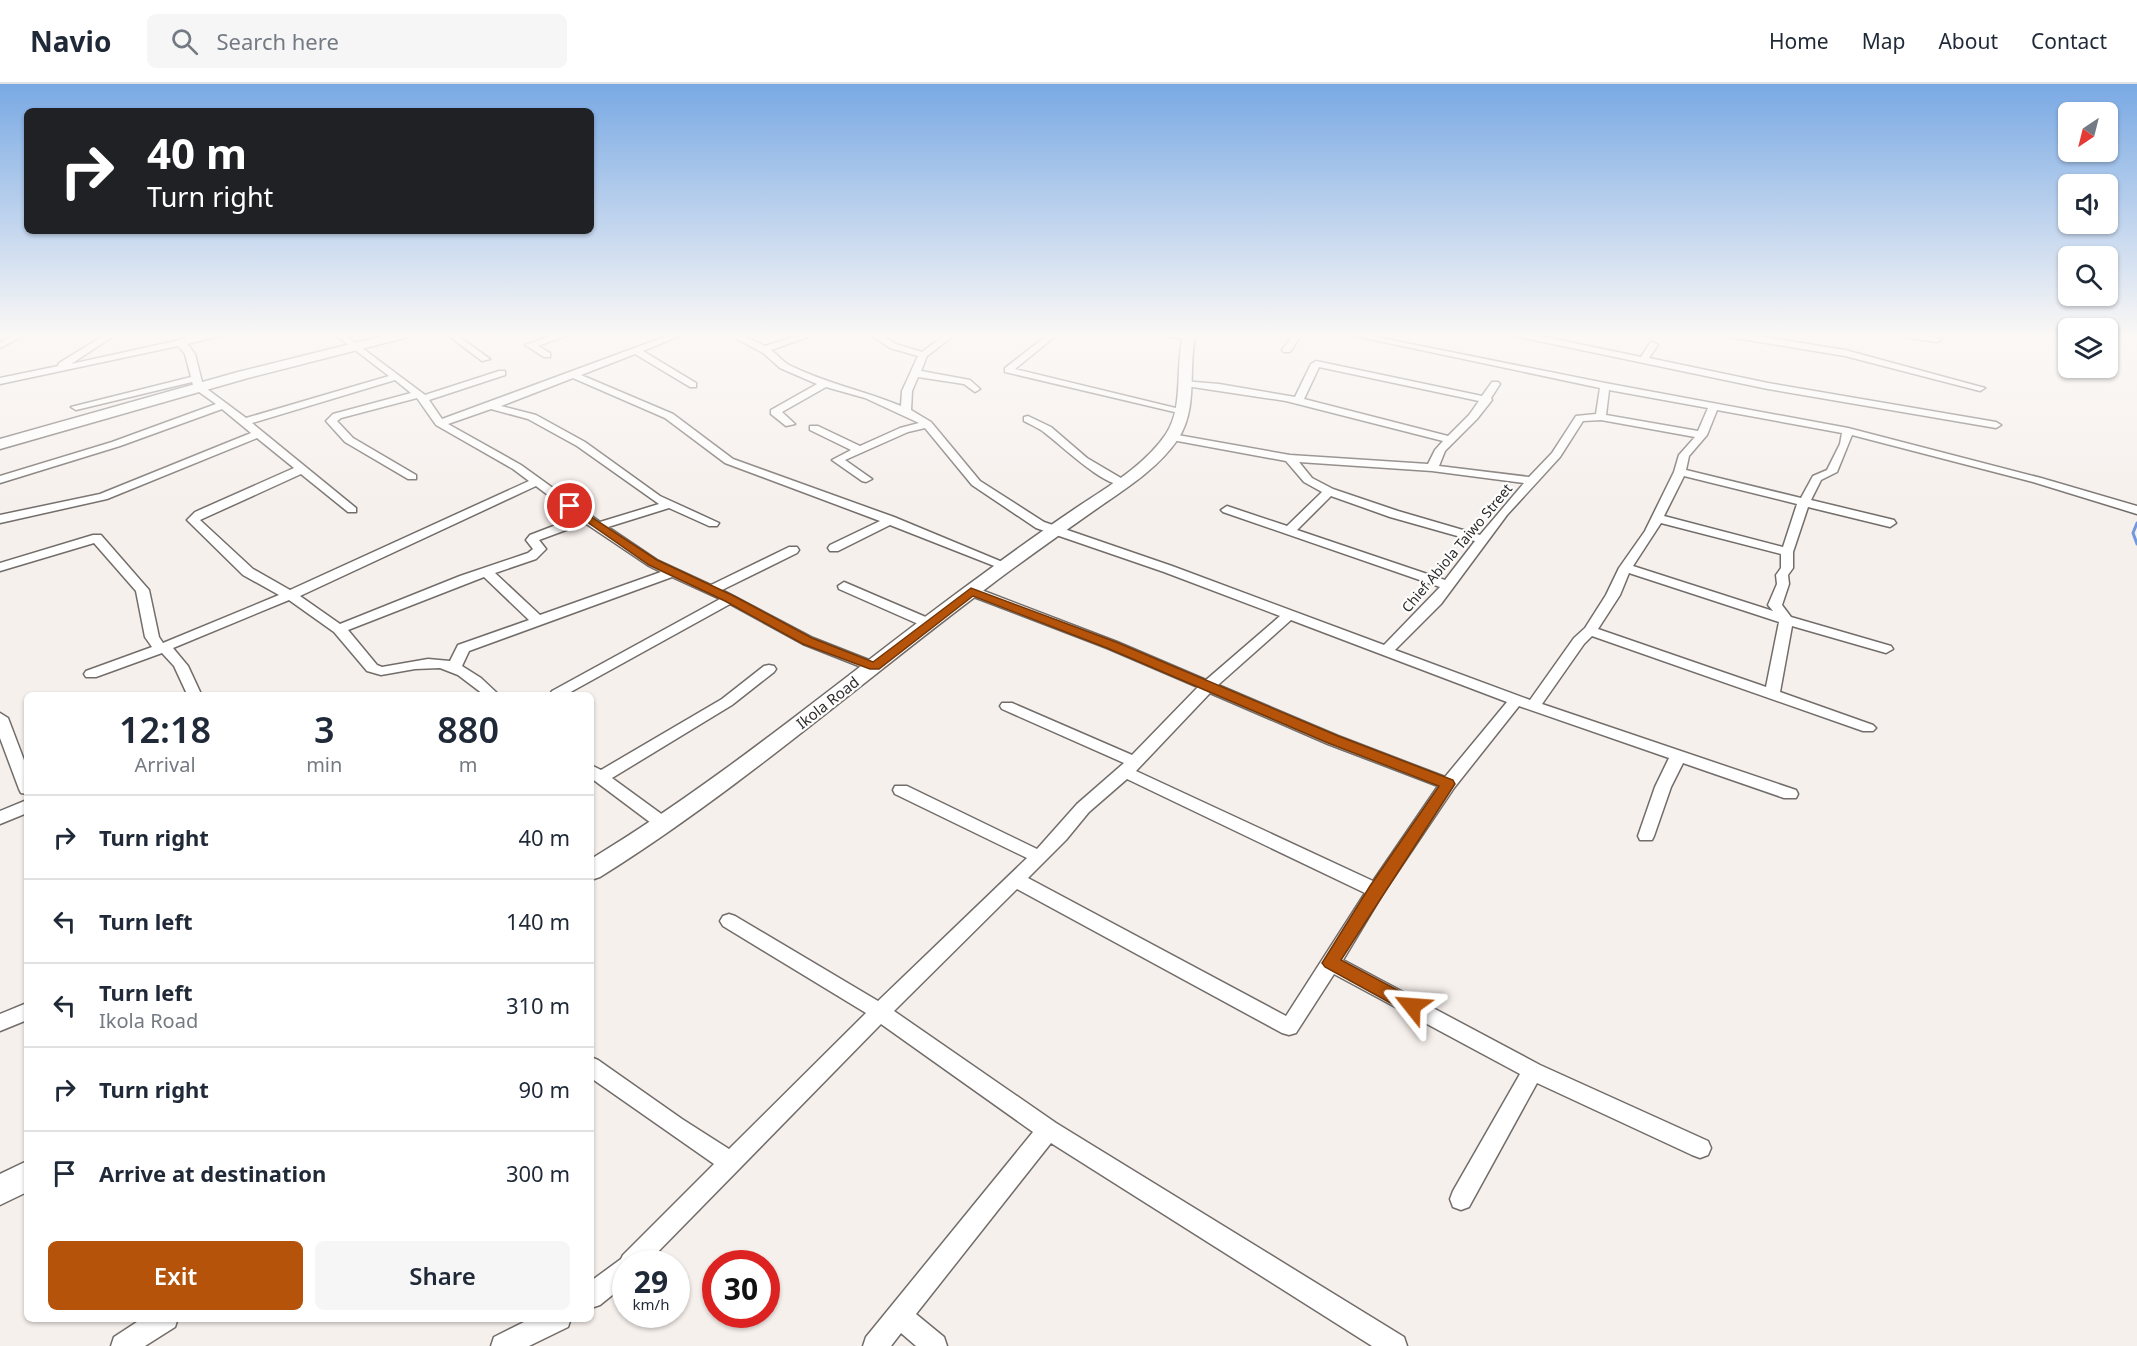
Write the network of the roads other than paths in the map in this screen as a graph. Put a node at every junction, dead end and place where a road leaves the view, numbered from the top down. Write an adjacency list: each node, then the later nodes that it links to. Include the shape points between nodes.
1 (152, 392): 27 (street)
2 (168, 392): 43 (street)
3 (208, 392): 24 (street)
4 (346, 392): 32 (street)
5 (416, 392): 21 (street)
6 (435, 392): 21 (street)
7 (526, 392): 25 (street)
8 (613, 392): 64 (street, via 669,416 729,461)
9 (811, 392): 34 (street, via 775,412)
10 (853, 392): 29 (street)
11 (907, 392): 29 (street)
12 (1101, 392): 28 (street)
13 (1185, 392): 28 (street, Ikola Road)
14 (1253, 392): 23 (street)
15 (1303, 392): 23 (street)
16 (1448, 392): 22 (street)
17 (1491, 392): 22 (street)
18 (1604, 392): 30 (street)
19 (1637, 392): 26 (street)
20 (1800, 392): 36 (street)
21 (421, 396): 33 (street); 49 (street, via 337,416 331,421 349,440)
22 (1487, 400): 42 (street)
23 (1298, 402): 42 (street, via 1309,409 1378,419)
24 (223, 405): 32 (street); 51 (street)
25 (491, 406): 33 (street); 57 (street, via 532,417)
26 (1714, 406): 38 (street); 40 (street)
27 (76, 407)
28 (1183, 411): 41 (street, Ikola Road)
29 (906, 412): 35 (street)
30 (1601, 417): 40 (street, Chief Abiola Taiwo Street); 53 (street, Chief Abiola Taiwo Street, via 1580,418)
31 (1028, 419): 54 (street)
32 (244, 422): 39 (street)
33 (440, 423): 52 (street)
34 (790, 424)
35 (927, 424): 44 (street); 68 (street, via 976,483 1032,520)
36 (1996, 425)
37 (814, 428): 44 (street)
38 (1848, 431): 56 (street, via 1831,472 1817,478); 60 (street)
39 (258, 434): 47 (street); 63 (street, via 103,497)
40 (1701, 435): 48 (street, via 1684,454)
41 (1172, 437): 45 (street); 54 (street, Ikola Road)
42 (1449, 439): 46 (street)
43 (0, 444)
44 (861, 450): 50 (street, via 837,462)
45 (1290, 458): 46 (street); 55 (street, via 1308,480)
46 (1432, 468): 53 (street)
47 (302, 469): 58 (street); 83 (street, via 193,520 248,572)
48 (1680, 472): 56 (street); 62 (street)
49 (412, 477)
50 (866, 479)
51 (0, 480)
52 (538, 481): 61 (street); 83 (street)
53 (1533, 481): 70 (street, Chief Abiola Taiwo Street, via 1503,512)
54 (1122, 483): 68 (street, Ikola Road)
55 (1329, 491): 69 (street); 70 (street)
56 (1804, 502): 66 (street); 73 (street)
57 (670, 504): 65 (street); 67 (street)
58 (352, 510)
59 (1227, 510): 69 (street)
60 (2136, 510)
61 (586, 518): 67 (street); 77 (street, via 534,538 538,552)
62 (1656, 518): 73 (street); 76 (street)
63 (0, 519)
64 (890, 520): 71 (street); 74 (street)
65 (712, 523)
66 (1890, 523)
67 (599, 526): 78 (street)
68 (1056, 530): 74 (street, Ikola Road); 85 (street)
69 (1288, 532): 79 (street)
70 (1484, 540): 79 (street, Chief Abiola Taiwo Street)
71 (834, 548)
72 (793, 550): 81 (street)
73 (1787, 552): 87 (street, via 1784,584 1775,605)
74 (1006, 566): 82 (street, Ikola Road)
75 (0, 567): 91 (street, via 97,538 142,590 152,637 159,647)
76 (1625, 568): 87 (street); 90 (street)
77 (486, 572): 86 (street); 89 (street)
78 (672, 572): 81 (street); 86 (street)
79 (1447, 585): 93 (street, Chief Abiola Taiwo Street, via 1436,602)
80 (844, 586): 88 (street)
81 (712, 590): 84 (street)
82 (971, 591): 88 (street, Ikola Road); 98 (street, via 1112,645)
83 (290, 595): 89 (street); 91 (street)
84 (730, 599): 95 (street, via 808,641); 101 (street)
85 (1288, 616): 93 (street); 98 (street)
86 (537, 620): 94 (street, via 463,648)
87 (1786, 620): 92 (street); 102 (street)
88 (930, 624): 95 (street, Ikola Road)
89 (339, 629): 94 (street, via 376,670 436,662)
90 (1590, 630): 102 (street); 103 (street)
91 (165, 648): 97 (street); 99 (street, via 181,665)
92 (1886, 649)
93 (1387, 651): 103 (street)
94 (454, 667): 100 (street)
95 (874, 667): 116 (street, Ikola Road)
96 (769, 669): 109 (street, via 727,702)
97 (91, 674)
98 (1207, 687): 108 (street); 111 (street)
99 (193, 692)
100 (488, 692)
101 (561, 692)
102 (1772, 695): 106 (street)
103 (1525, 702): 107 (street); 111 (street)
104 (1007, 706): 108 (street)
105 (0, 718): 110 (street)
106 (1868, 728)
107 (1679, 754): 113 (street); 117 (street)
108 (1130, 767): 118 (street, via 1083,808); 121 (street)
109 (596, 773): 116 (street)
110 (24, 781)
111 (1448, 784): 121 (street)
112 (901, 790): 118 (street)
113 (1790, 794)
114 (24, 807): 115 (street)
115 (0, 818)
116 (665, 825): 119 (street, Ikola Road)
117 (1646, 836)
118 (1039, 857): 120 (street)
119 (594, 869)
120 (1014, 879): 123 (street, via 1289,1027); 125 (street)
121 (1376, 890): 123 (street)
122 (729, 921): 125 (street)
123 (1331, 963): 128 (street)
124 (24, 1012): 126 (street)
125 (880, 1012): 129 (street); 131 (street)
126 (0, 1023)
127 (594, 1068): 131 (street)
128 (1533, 1071): 130 (street); 134 (street)
129 (1048, 1130): 138 (street); 145 (street)
130 (1700, 1148)
131 (731, 1163): 135 (street)
132 (24, 1178): 133 (street)
133 (0, 1190)
134 (1461, 1199)
135 (644, 1250)
136 (612, 1280): 137 (street)
137 (594, 1294)
138 (899, 1316): 143 (street); 144 (street)
139 (160, 1322): 141 (street)
140 (551, 1322): 142 (street)
141 (123, 1346)
142 (503, 1346)
143 (875, 1346)
144 (935, 1346)
145 (1395, 1346)

